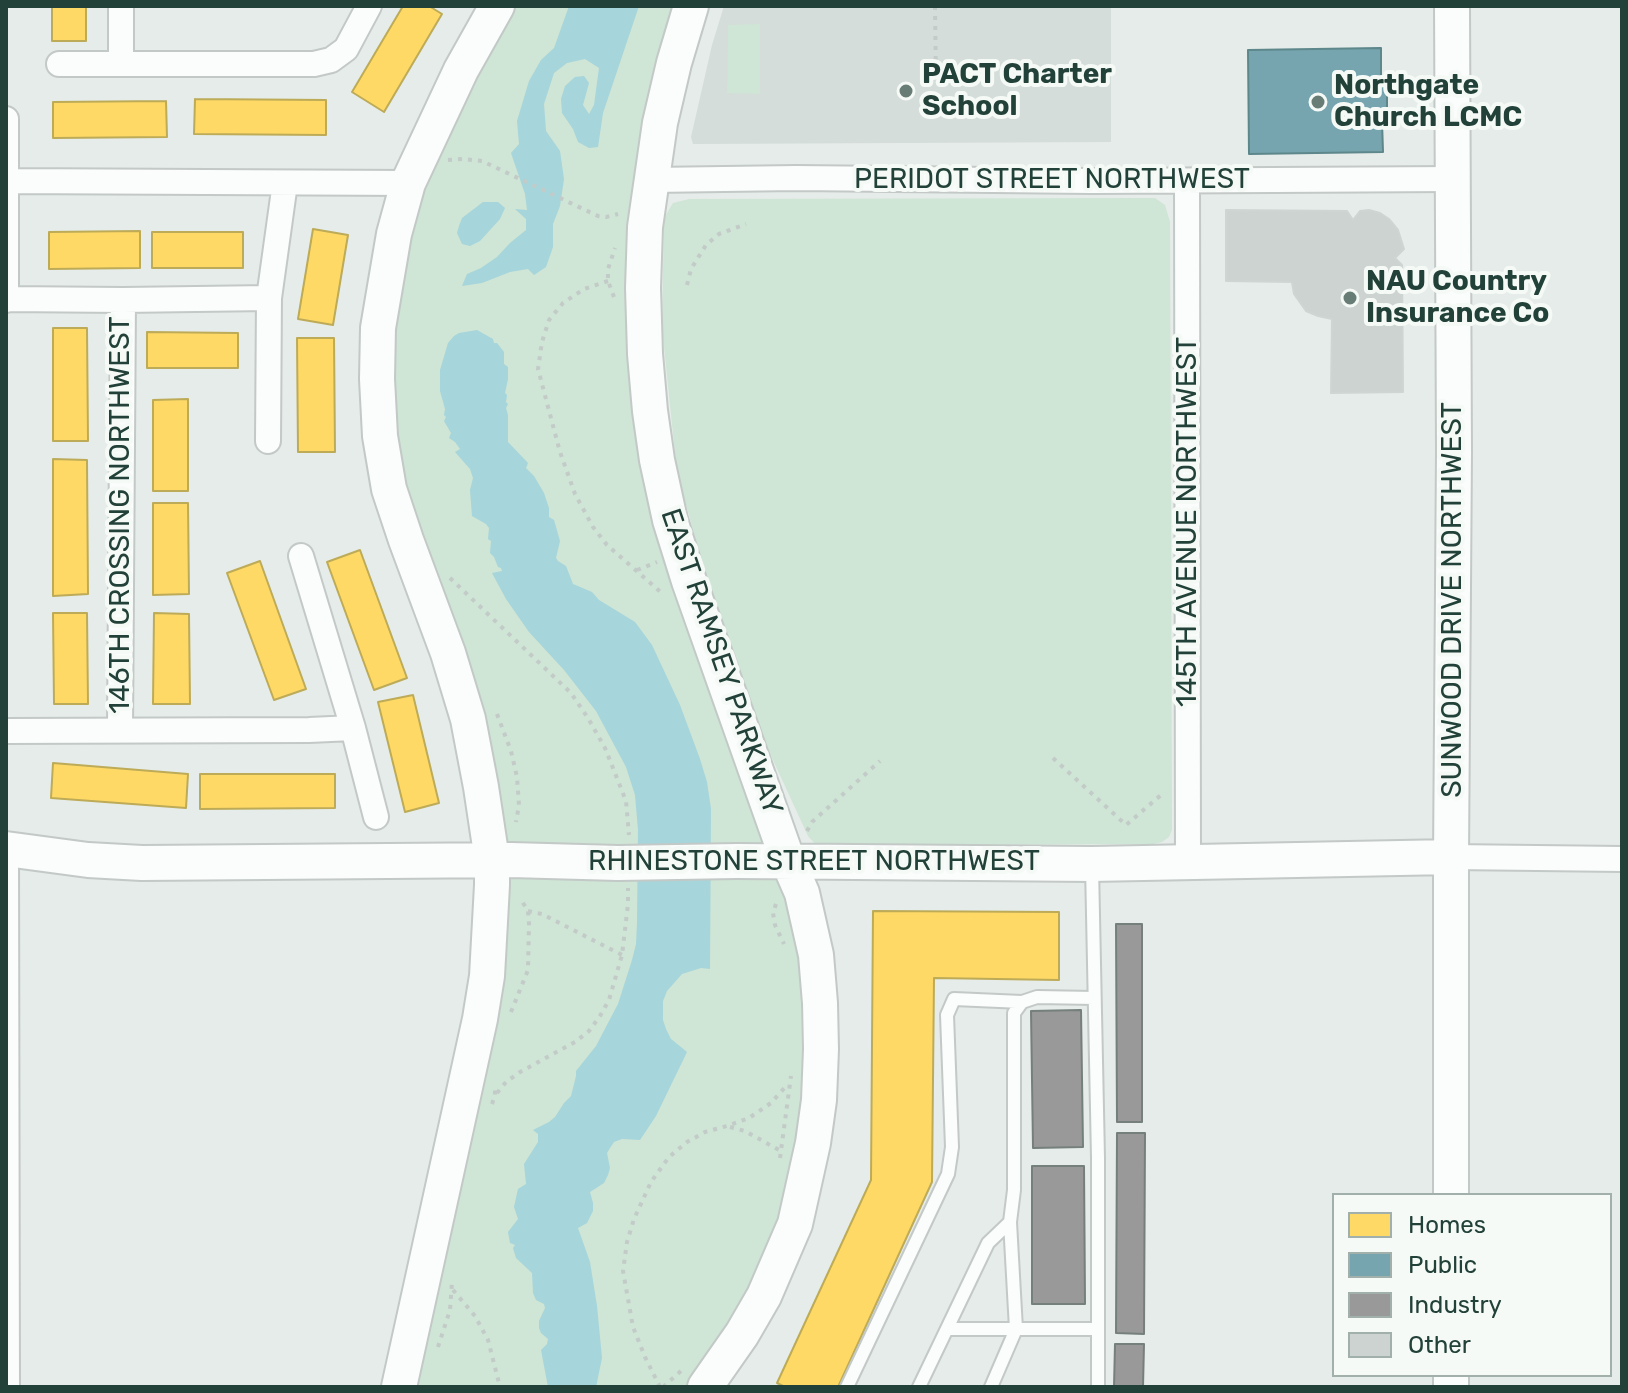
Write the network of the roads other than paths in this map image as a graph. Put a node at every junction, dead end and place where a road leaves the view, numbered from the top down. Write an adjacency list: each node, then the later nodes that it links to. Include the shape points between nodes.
1 (121, 6): 7 (street)
2 (369, 6): 7 (street, via 346,49 314,64)
3 (497, 6): 9 (street)
4 (691, 6): 14 (street, EAST RAMSEY PARKWAY, via 660,123)
5 (1452, 6): 10 (street, SUNWOOD DRIVE NORTHWEST)
6 (59, 64): 7 (street)
7 (121, 64)
8 (6, 119): 11 (street)
9 (415, 168): 13 (street); 27 (street, via 394,234 378,328 380,436 389,489 468,719)
10 (1453, 179): 12 (street, PERIDOT STREET NORTHWEST); 25 (street, SUNWOOD DRIVE NORTHWEST)
11 (6, 181): 13 (street); 16 (street)
12 (1187, 181): 14 (street, PERIDOT STREET NORTHWEST, via 796,178); 29 (street, 145TH AVENUE NORTHWEST)
13 (285, 183): 15 (street)
14 (650, 194): 28 (street, EAST RAMSEY PARKWAY, via 643,288 657,460 689,581)
15 (269, 298): 17 (street); 18 (street)
16 (6, 299): 17 (street)
17 (123, 300): 21 (street, 146TH CROSSING NORTHWEST)
18 (268, 441)
19 (301, 556): 20 (street)
20 (353, 728): 21 (street); 23 (street)
21 (120, 730): 22 (street)
22 (6, 731)
23 (376, 817)
24 (6, 849): 27 (street, RHINESTONE STREET NORTHWEST, via 142,863); 32 (street)
25 (1451, 857): 26 (street, RHINESTONE STREET NORTHWEST); 29 (street, RHINESTONE STREET NORTHWEST); 34 (street, SUNWOOD DRIVE NORTHWEST)
26 (1622, 859)
27 (492, 860): 28 (street, RHINESTONE STREET NORTHWEST, bridge); 40 (street, via 480,1019)
28 (788, 861): 30 (street, RHINESTONE STREET NORTHWEST); 41 (street, EAST RAMSEY PARKWAY, via 802,893 816,955 821,1049 813,1143 795,1224 764,1296)
29 (1188, 863): 30 (street, RHINESTONE STREET NORTHWEST)
30 (1092, 864): 31 (lane)
31 (1094, 998): 33 (lane, via 1037,997); 38 (lane)
32 (6, 1001): 39 (street)
33 (1022, 1002): 35 (lane, via 1014,1013); 42 (lane, via 954,999 947,1015 952,1147 948,1174)
34 (1451, 1193)
35 (1010, 1222): 36 (lane, via 988,1243); 37 (lane)
36 (947, 1329): 37 (lane); 43 (lane)
37 (1016, 1329): 38 (lane); 44 (lane)
38 (1098, 1329): 45 (lane)
39 (7, 1387)
40 (399, 1387)
41 (705, 1387)
42 (847, 1387)
43 (919, 1387)
44 (991, 1387)
45 (1098, 1387)

